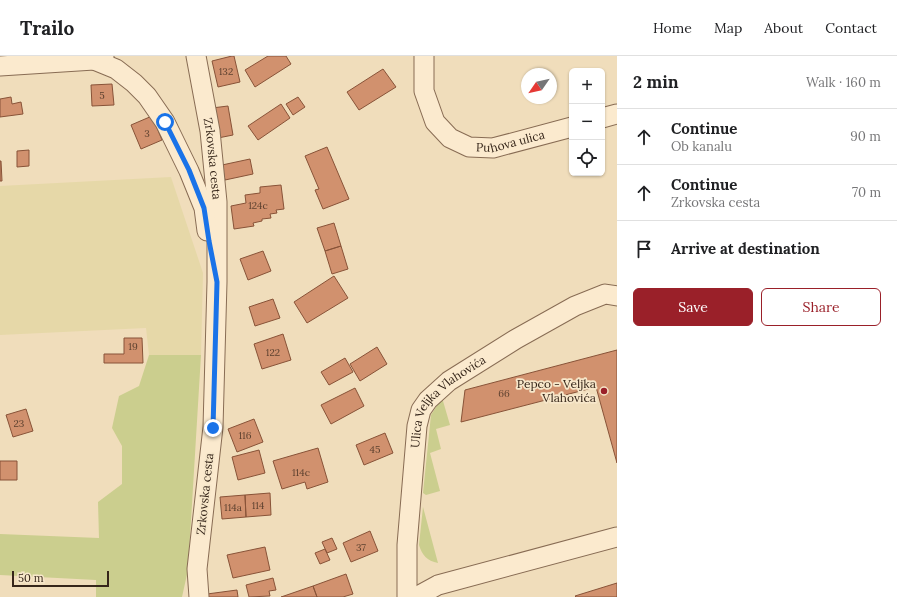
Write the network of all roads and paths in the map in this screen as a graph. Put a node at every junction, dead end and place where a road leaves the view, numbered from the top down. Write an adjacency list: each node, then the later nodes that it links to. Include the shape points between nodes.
1 (196, 56): 8 (street, Zrkovska cesta, via 210,131 216,194)
2 (424, 56): 7 (street, Puhova ulica, via 424,91 435,122 450,138 469,147 493,148)
3 (99, 58): 4 (street); 8 (street, via 134,83 147,96 165,122 189,170 204,208)
4 (0, 66)
5 (617, 114): 6 (street)
6 (605, 117)
7 (569, 127)
8 (217, 282): 11 (street, Zrkovska cesta, via 213,428 197,569)
9 (617, 296): 12 (street, Ulica Veljka Vlahovića, via 605,294 576,306 516,339 449,381 421,410 417,426 407,545)
10 (617, 537): 13 (street, via 438,585)
11 (199, 597)
12 (407, 597)
13 (416, 597)

